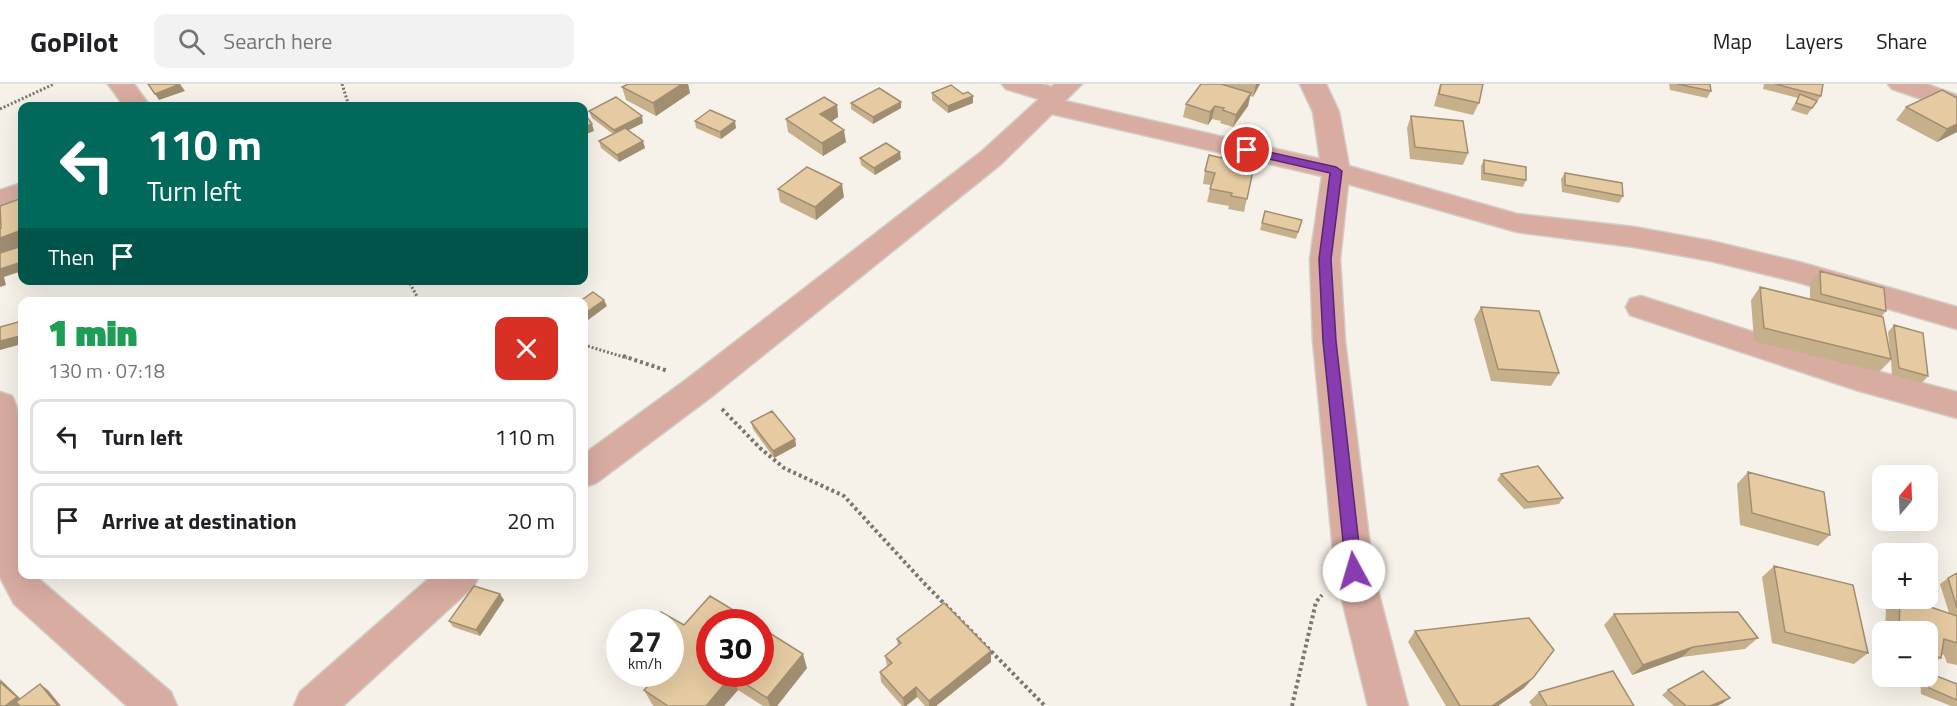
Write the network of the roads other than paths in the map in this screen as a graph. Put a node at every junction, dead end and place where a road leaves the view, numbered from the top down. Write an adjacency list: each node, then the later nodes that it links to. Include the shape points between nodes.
1 (121, 84): 6 (street)
2 (1015, 84): 5 (street)
3 (1313, 84): 8 (street, via 1326,112)
4 (1901, 84): 7 (street)
5 (1057, 95): 8 (street); 15 (street, via 991,158 703,386)
6 (134, 102)
7 (1957, 103)
8 (1336, 171): 12 (street, via 1517,223 1711,251); 21 (street, via 1325,259 1329,341 1354,571)
9 (18, 193): 10 (street)
10 (0, 200)
11 (1641, 307): 14 (street, via 1869,381)
12 (1957, 318)
13 (0, 405): 16 (street, via 10,488 8,556)
14 (1957, 405)
15 (588, 470)
16 (18, 575)
17 (20, 579): 19 (street, via 27,592)
18 (455, 579): 20 (street)
19 (157, 706)
20 (314, 706)
21 (1388, 706)

